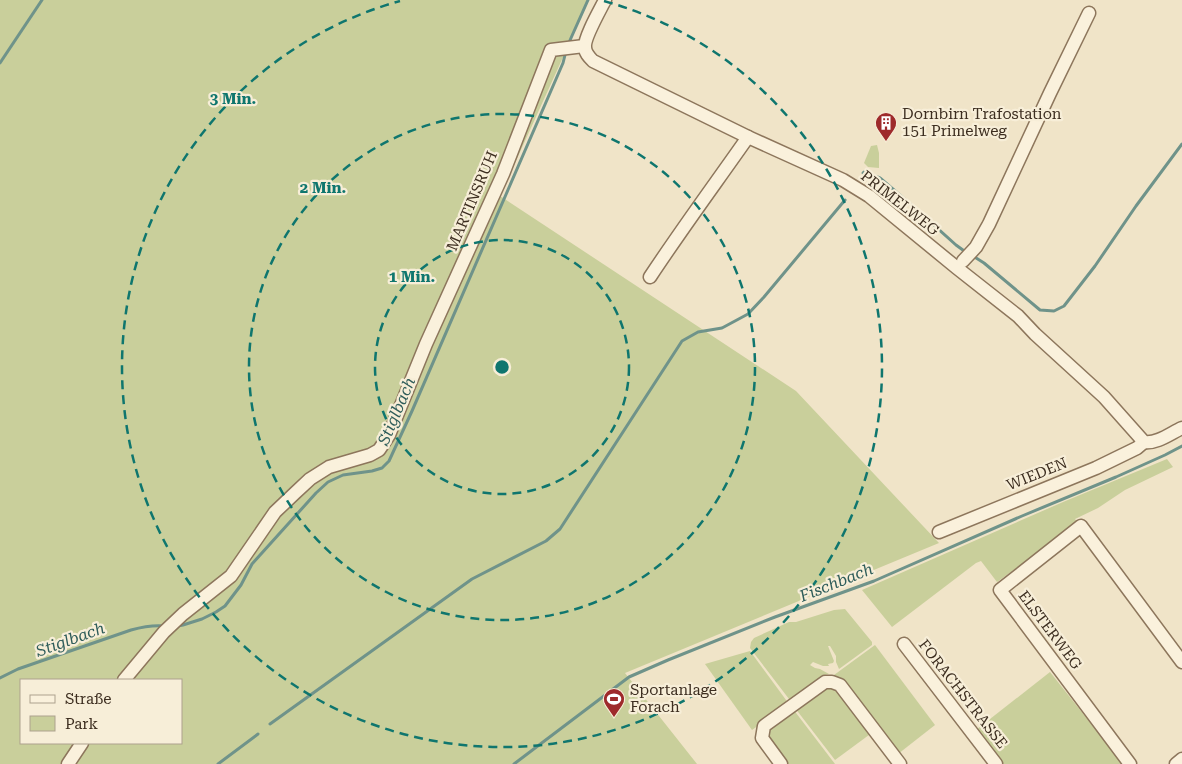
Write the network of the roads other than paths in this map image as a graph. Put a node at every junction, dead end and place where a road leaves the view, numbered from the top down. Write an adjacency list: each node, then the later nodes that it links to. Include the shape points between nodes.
1 (605, 0): 3 (street)
2 (1089, 13): 5 (street, via 989,224 976,247)
3 (580, 47): 4 (street, PRIMELWEG, via 593,61); 12 (street, MARTINSRUH, via 551,50 503,174 426,344 389,435 370,456 329,467 310,479 275,512 231,576 176,620)
4 (748, 137): 6 (street); 8 (street, PRIMELWEG, via 869,196 1018,316 1104,397)
5 (963, 261)
6 (650, 277)
7 (1182, 428): 8 (street, WIEDEN, via 1149,443)
8 (1144, 442): 9 (street, WIEDEN, via 1096,468)
9 (939, 532)
10 (904, 644): 18 (street, FORACHSTRASSE)
11 (1182, 662): 19 (street, ELSTERWEG, via 1080,526 1000,590)
12 (125, 679)
13 (81, 744): 15 (street)
14 (1182, 759): 20 (street)
15 (68, 764)
16 (781, 764): 17 (street, via 762,738 764,726 825,682 832,682 840,685)
17 (900, 764)
18 (996, 764)
19 (1130, 764)
20 (1176, 764)

